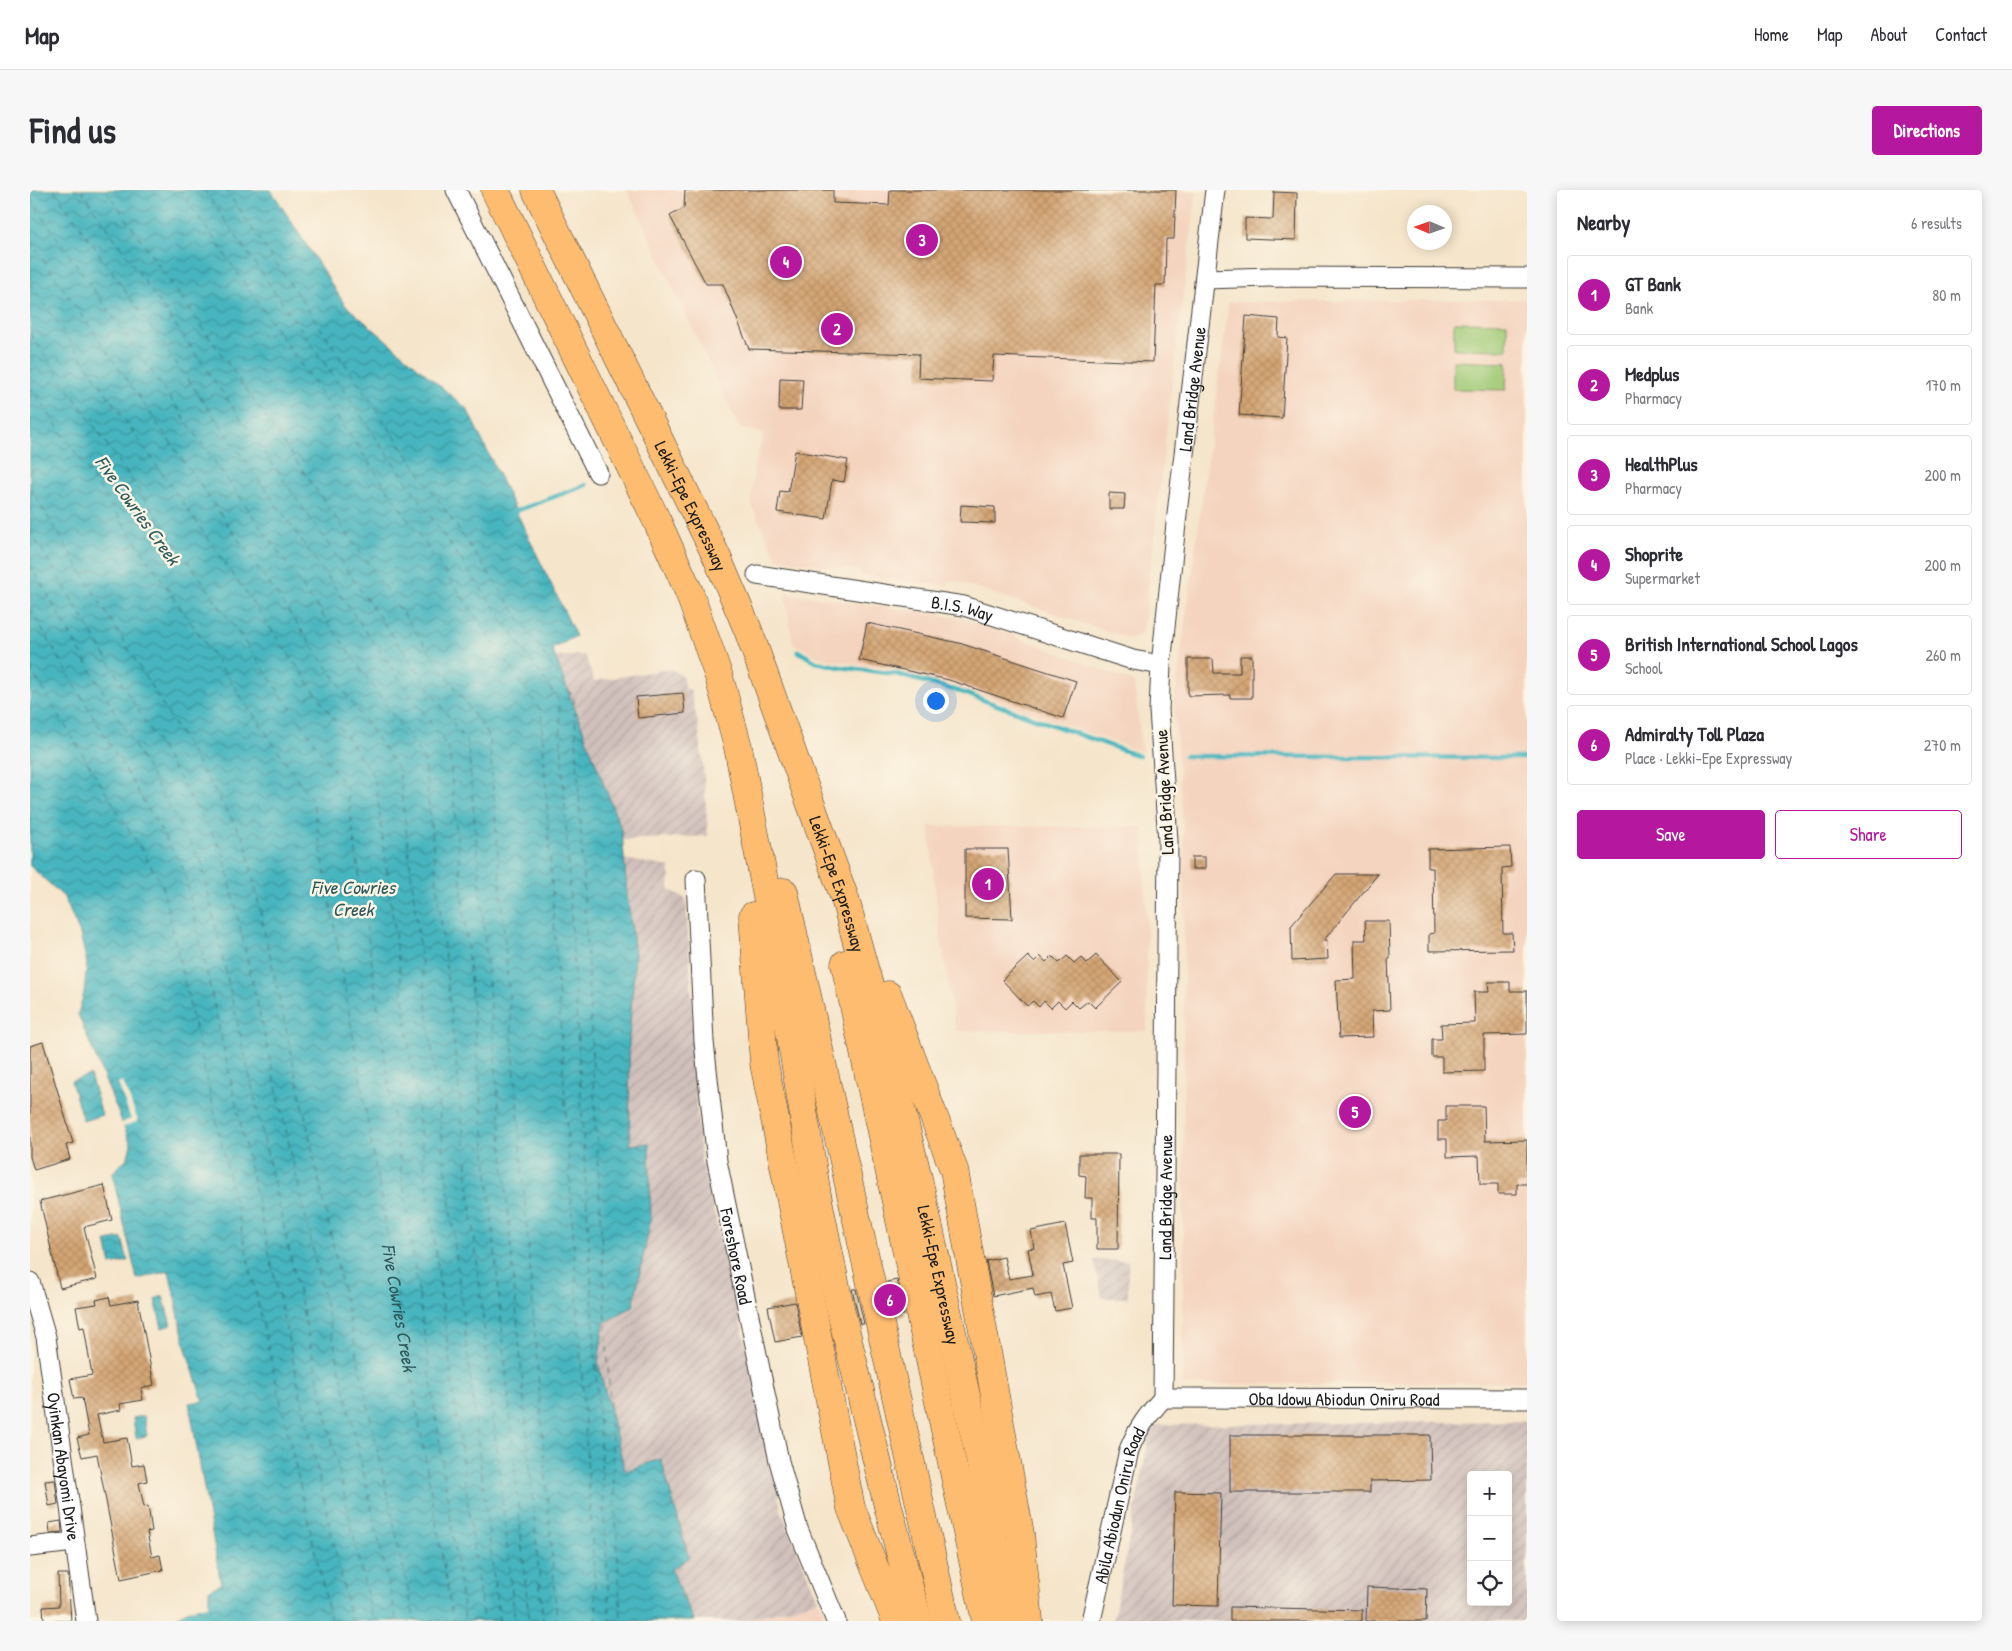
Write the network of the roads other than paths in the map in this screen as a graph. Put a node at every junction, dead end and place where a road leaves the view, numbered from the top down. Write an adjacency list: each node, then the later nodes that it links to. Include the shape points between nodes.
1 (456, 190): 7 (street)
2 (495, 190): 10 (highway, Lekki-Epe Expressway, via 674,558 720,677)
3 (536, 190): 11 (highway, Lekki-Epe Expressway, via 716,555 748,630)
4 (1216, 190): 6 (street, Land Bridge Avenue)
5 (1527, 278): 6 (street)
6 (1205, 279): 9 (street, Land Bridge Avenue)
7 (598, 474)
8 (757, 575): 9 (street, B.I.S. Way, via 964,606 1133,660)
9 (1161, 665): 17 (street, Land Bridge Avenue, via 1159,710 1168,841)
10 (738, 748): 14 (highway, via 783,886); 23 (highway, via 764,1063 851,1508); 24 (highway, Lekki-Epe Expressway, via 821,1215 843,1321)
11 (811, 801): 13 (highway); 27 (highway, Lekki-Epe Expressway, via 845,899 918,1178 980,1459); 28 (highway, via 954,1170 1020,1534)
12 (696, 879): 22 (street, Foreshore Road, via 704,1042 717,1161 781,1470 798,1529)
13 (857, 1020): 14 (highway, via 849,1036 839,1043 826,1041); 26 (highway)
14 (815, 1034): 25 (highway)
15 (30, 1282): 16 (street, Oyinkan Abayomi Drive)
16 (38, 1338): 19 (street, Oyinkan Abayomi Drive)
17 (1162, 1398): 18 (street, Oba Idowu Abiodun Oniru Road); 29 (street, Abila Abiodun Oniru Road, via 1136,1432 1129,1450)
18 (1527, 1399)
19 (74, 1542): 20 (street); 21 (street, Oyinkan Abayomi Drive)
20 (30, 1547)
21 (86, 1621)
22 (836, 1621)
23 (896, 1621)
24 (918, 1621)
25 (946, 1621)
26 (986, 1621)
27 (1006, 1621)
28 (1029, 1621)
29 (1091, 1621)

